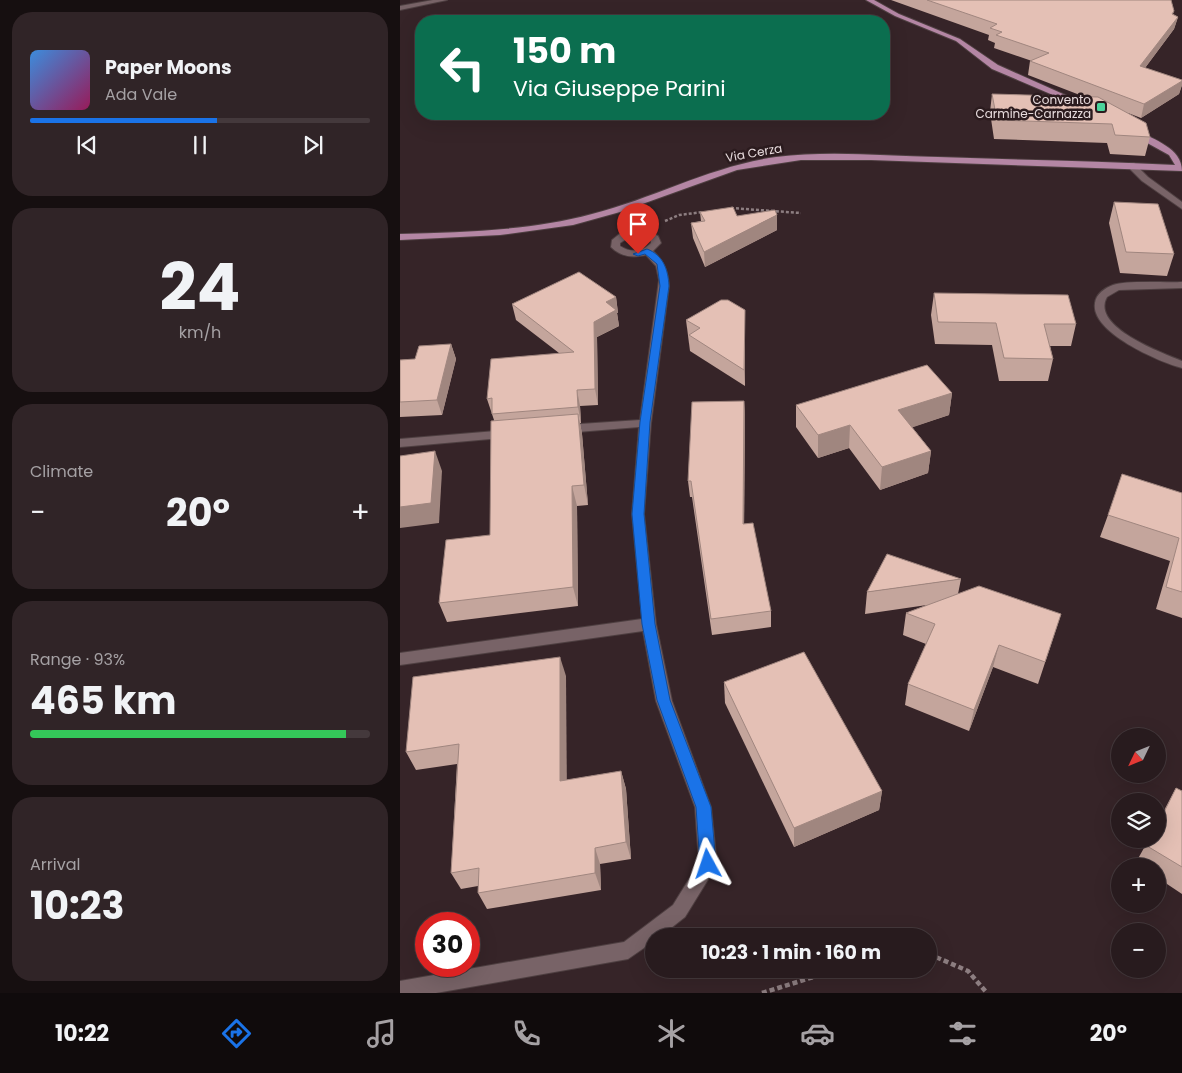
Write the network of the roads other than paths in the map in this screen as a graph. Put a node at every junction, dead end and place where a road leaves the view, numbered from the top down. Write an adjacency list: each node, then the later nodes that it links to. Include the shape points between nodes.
1 (444, 0): 3 (street)
2 (869, 0): 4 (main road, via 958,40 995,67)
3 (400, 8)
4 (1085, 106)
5 (1130, 130): 7 (main road, via 1172,153)
6 (1126, 165): 7 (main road, Via Cerza); 8 (street); 9 (main road, Via Cerza, via 882,158 796,159 734,168 628,206 548,227)
7 (1181, 168)
8 (1182, 206)
9 (400, 237)
10 (647, 251): 10 (street, via 628,254 620,251 615,242 624,234 642,232 655,238 653,248); 13 (street, via 661,263 664,286)
11 (1182, 285): 12 (street, via 1117,287 1101,296 1099,305 1107,324 1117,332)
12 (1182, 364)
13 (645, 422): 14 (street); 17 (street, via 638,514)
14 (553, 430)
15 (524, 433): 16 (street)
16 (400, 443)
17 (649, 624): 18 (street); 19 (street, via 664,700 704,807 708,864 678,911 628,950)
18 (400, 659)
19 (400, 990)

